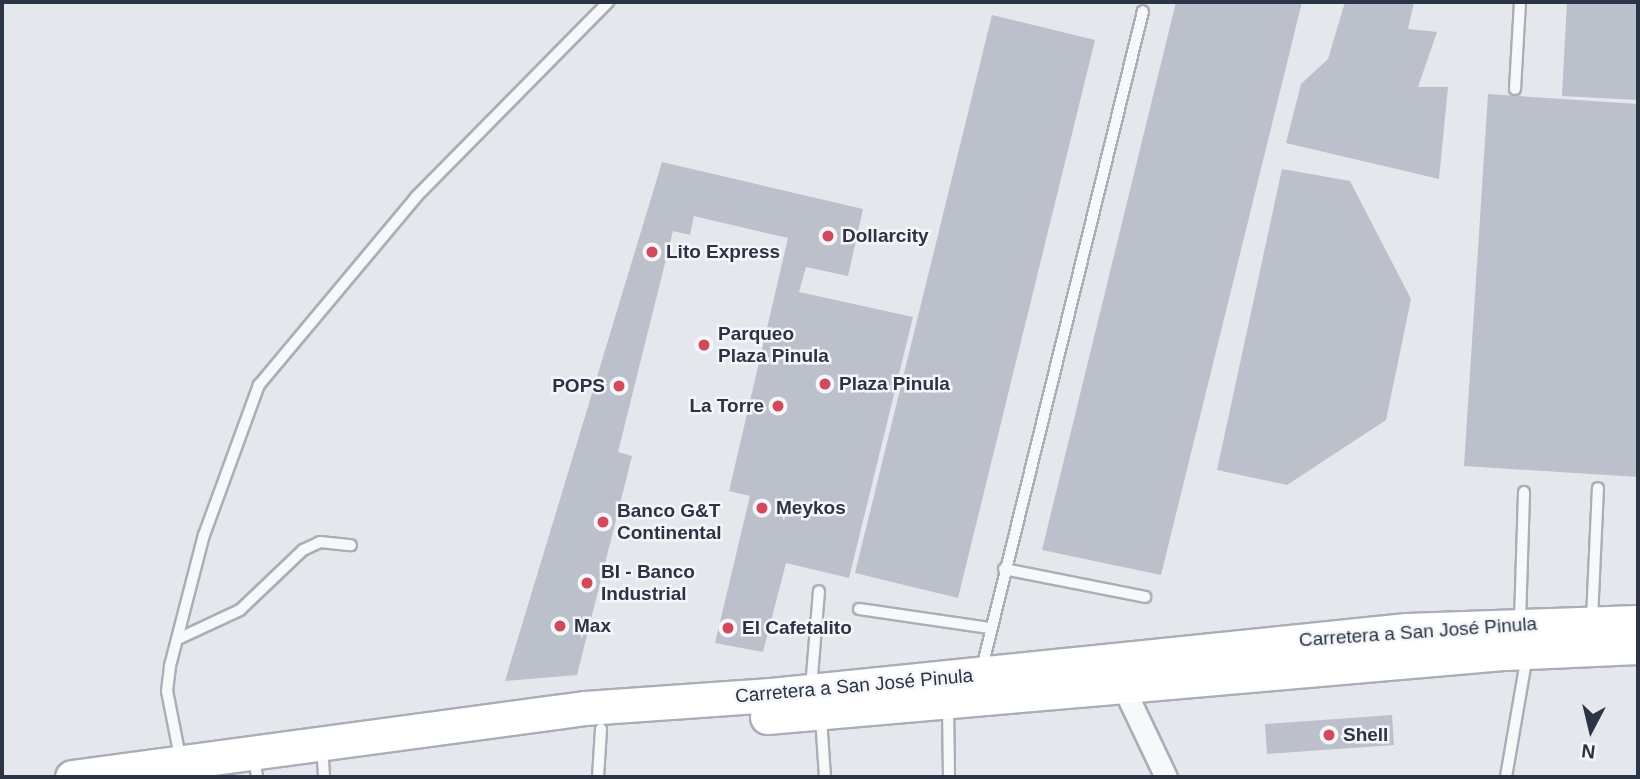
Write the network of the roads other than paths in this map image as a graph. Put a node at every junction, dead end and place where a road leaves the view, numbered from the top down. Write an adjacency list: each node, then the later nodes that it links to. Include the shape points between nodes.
1 (608, 2): 15 (lane, via 416,197 259,385 204,535)
2 (1520, 2): 4 (lane)
3 (1143, 11): 8 (lane)
4 (1515, 89)
5 (1598, 488): 12 (lane)
6 (1524, 492): 16 (lane)
7 (351, 545): 15 (lane, via 320,542 303,550 240,610)
8 (1004, 569): 10 (lane); 14 (lane)
9 (820, 591): 20 (lane)
10 (1145, 597)
11 (859, 609): 14 (lane)
12 (1591, 622): 13 (main road, Carretera a San José Pinula); 16 (main road, Carretera a San José Pinula)
13 (1638, 622)
14 (990, 628): 18 (lane)
15 (180, 638): 23 (lane, via 167,691)
16 (1524, 638): 17 (main road, Carretera a San José Pinula); 18 (main road, Carretera a San José Pinula, via 1223,647); 19 (main road, Carretera a San José Pinula); 32 (lane)
17 (1638, 647)
18 (981, 674): 20 (main road, Carretera a San José Pinula)
19 (1124, 689): 21 (main road, Carretera a San José Pinula); 31 (street)
20 (816, 702): 21 (main road, Carretera a San José Pinula); 22 (main road, Carretera a San José Pinula); 23 (main road, Carretera a San José Pinula, via 495,718); 29 (lane)
21 (948, 705): 30 (lane)
22 (601, 729): 24 (main road, Carretera a San José Pinula); 28 (lane)
23 (181, 762): 26 (main road, Carretera a San José Pinula)
24 (324, 769): 25 (main road, Carretera a San José Pinula)
25 (256, 774): 27 (main road, Carretera a San José Pinula)
26 (72, 777)
27 (212, 777)
28 (598, 777)
29 (825, 777)
30 (949, 777)
31 (1166, 777)
32 (1506, 777)

